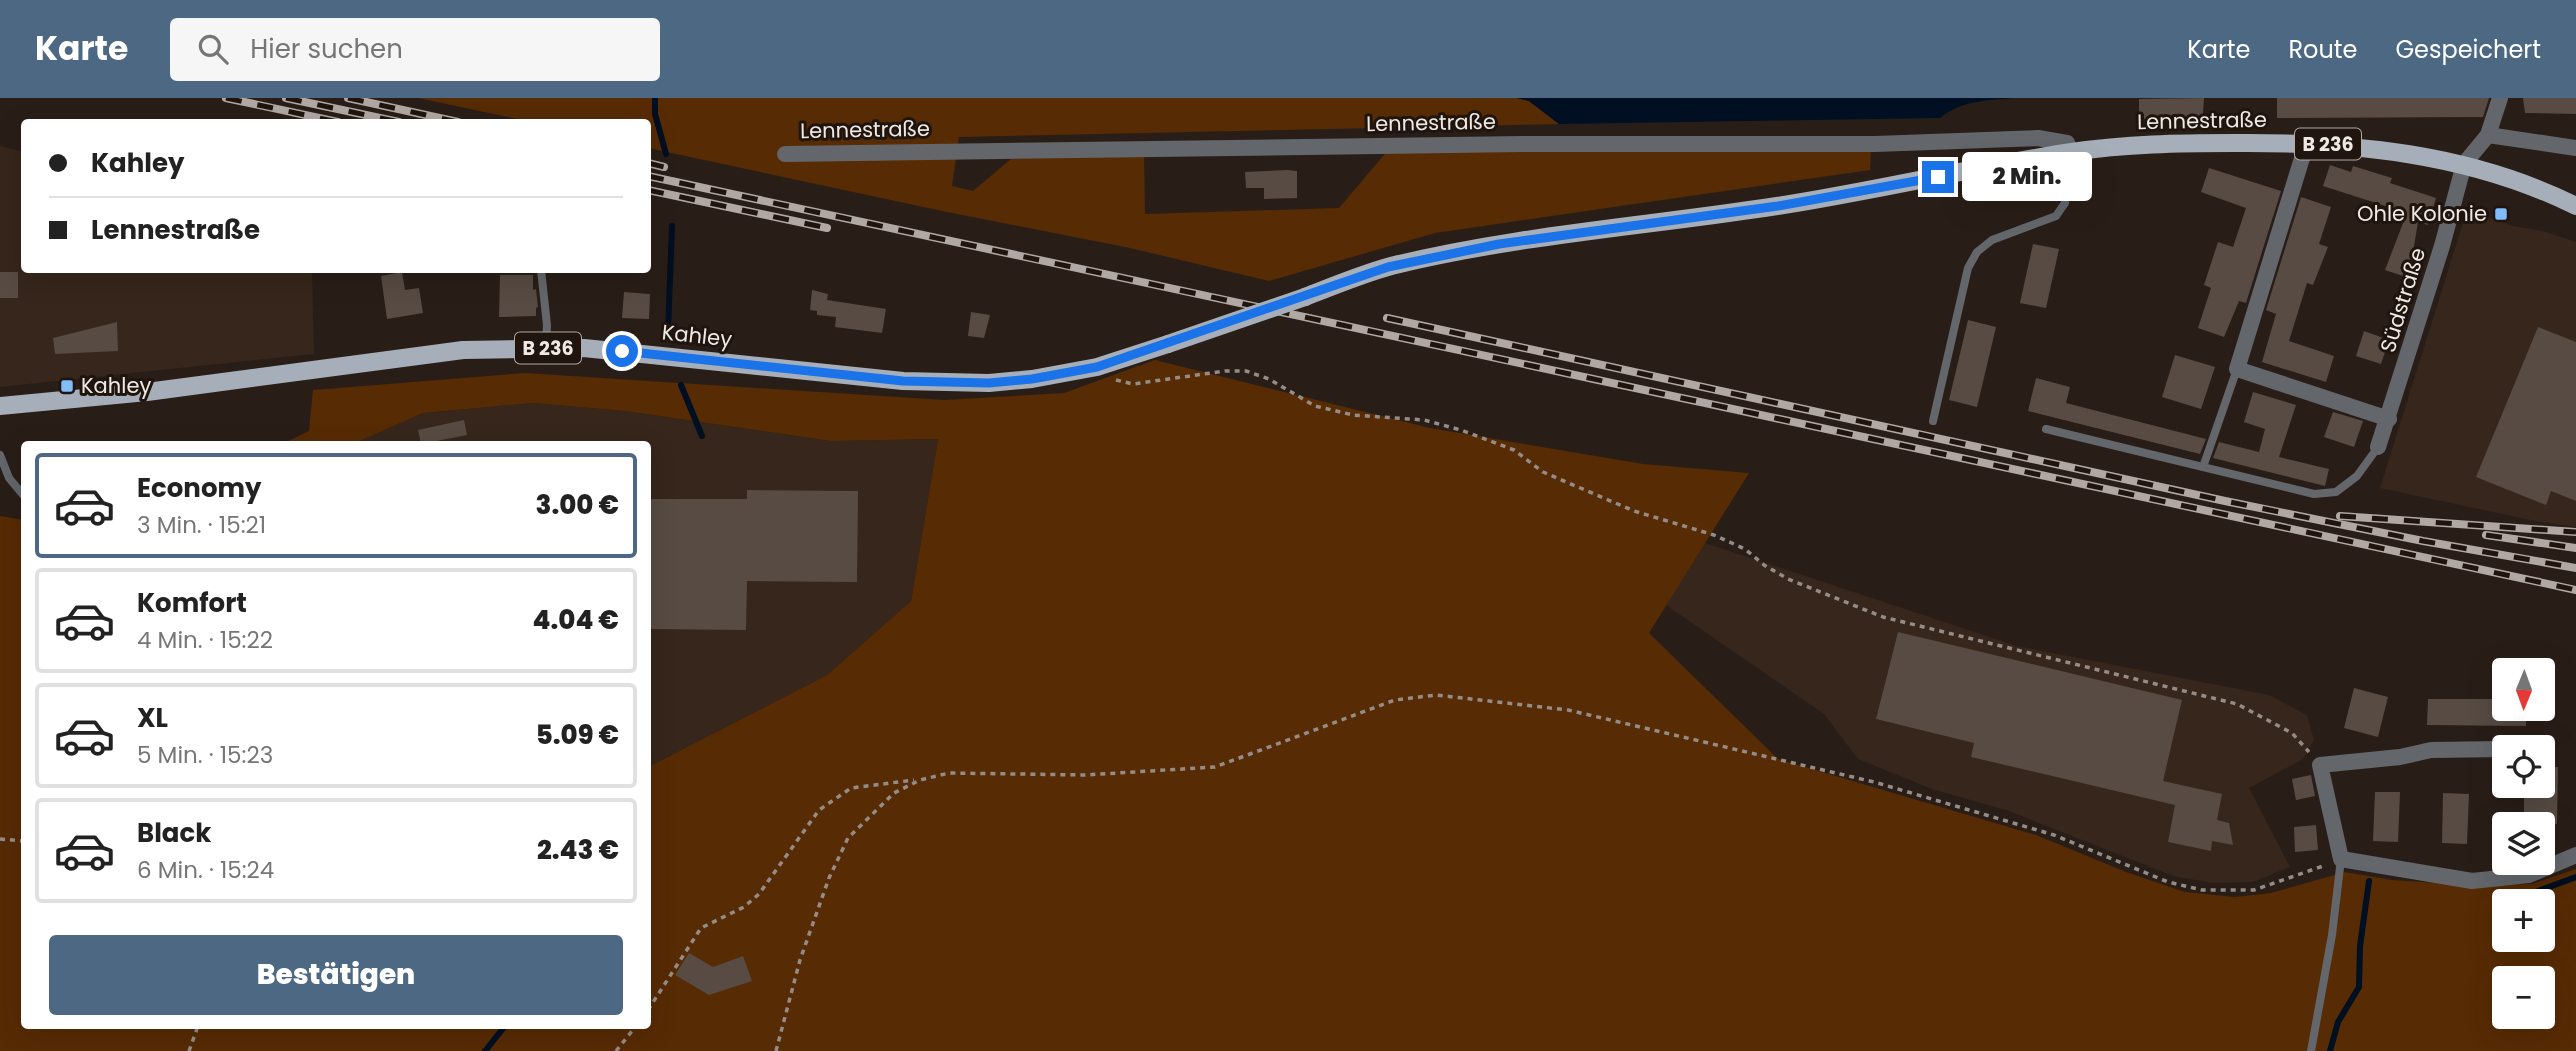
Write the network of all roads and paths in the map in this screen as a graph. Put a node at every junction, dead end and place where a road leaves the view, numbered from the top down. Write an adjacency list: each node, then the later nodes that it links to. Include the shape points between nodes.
1 (2500, 98): 2 (street)
2 (2488, 135): 4 (street); 7 (street)
3 (2306, 142): 5 (main road, Lennestraße / B 236, via 2148,143); 7 (main road, Lennestraße / B 236, via 2384,149); 12 (street)
4 (2576, 148)
5 (2071, 152): 6 (street, Lennestraße, via 2067,142 2038,138 1875,144); 11 (main road, Lennestraße / B 236, bridge, via 1778,206 1499,244 1388,267); 15 (lane, via 2065,203 2056,216 1992,240 1968,268)
6 (785, 153)
7 (2464, 164): 8 (main road, Lennestraße / B 236, via 2509,177); 14 (street, Südstraße)
8 (2576, 206)
9 (541, 273): 10 (lane)
10 (546, 347): 11 (main road, Kahley / B 236, via 935,383 1032,379); 13 (main road, Kahley / B 236, via 463,350)
11 (1097, 367): 22 (path, via 1118,381 1133,384 1246,372 1269,379 1315,406 1353,415 1424,420 1461,430 1514,450 1544,472 1634,511 1745,549 1788,579 1883,617 2237,704 2292,733)
12 (2237, 369): 14 (street); 19 (lane)
13 (0, 407)
14 (2389, 419): 17 (street, Südstraße)
15 (1933, 421)
16 (2046, 429): 19 (lane)
17 (2378, 447): 19 (lane, via 2357,476 2336,492 2314,494)
18 (0, 455): 20 (lane)
19 (2203, 467)
20 (21, 492)
21 (2492, 749): 22 (street, via 2431,750)
22 (2320, 765): 27 (street)
23 (920, 780): 27 (path, via 948,773 1085,775 1214,767 1395,700 1436,695 1568,710 1874,782 2054,835 2168,882 2202,890 2255,890); 28 (path, via 851,788 819,810 759,894 744,907 701,928); 33 (path, via 894,793 848,838 800,960)
24 (0, 839): 25 (path)
25 (21, 841)
26 (2576, 855): 27 (street, via 2529,875 2472,881)
27 (2341, 859): 34 (lane)
28 (651, 1005)
29 (197, 1029): 31 (path)
30 (634, 1029): 32 (path)
31 (190, 1051)
32 (616, 1051)
33 (776, 1051)
34 (2312, 1051)

